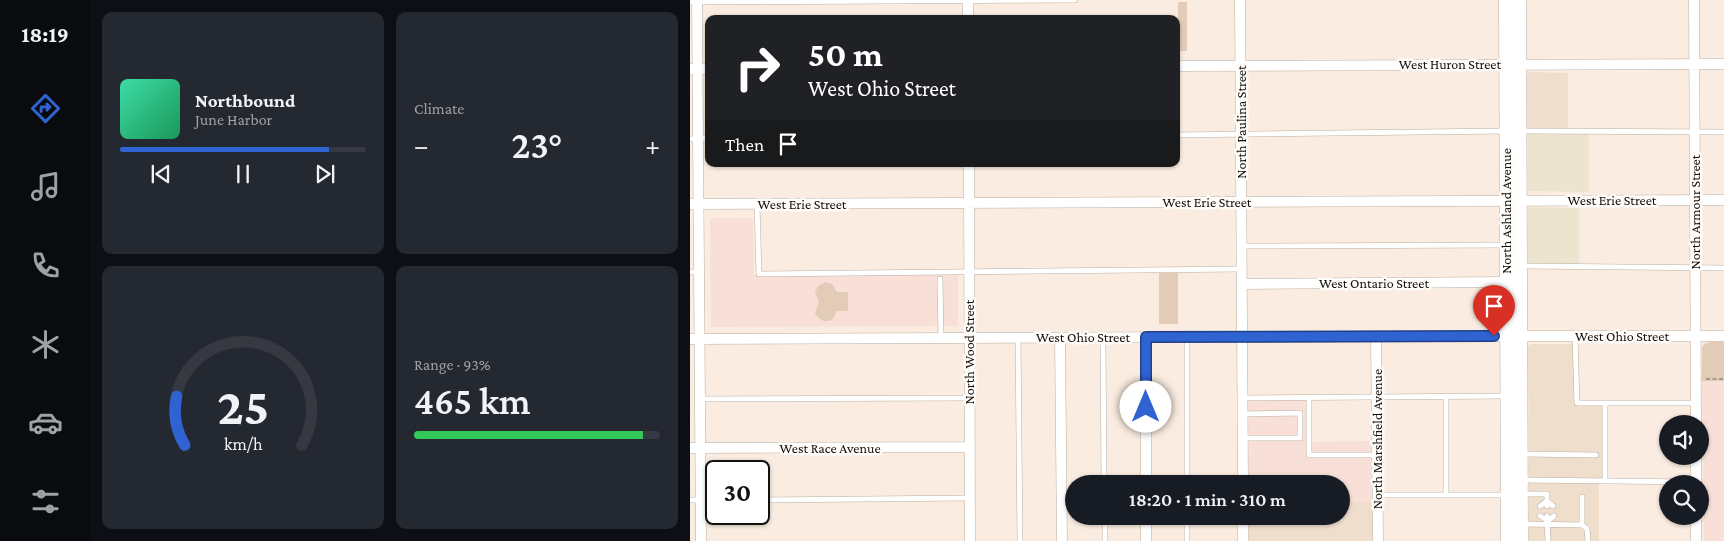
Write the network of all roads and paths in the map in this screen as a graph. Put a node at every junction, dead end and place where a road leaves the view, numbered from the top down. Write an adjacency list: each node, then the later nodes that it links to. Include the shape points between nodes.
1 (968, 0): 2 (lane); 7 (lane); 8 (street)
2 (1075, 0)
3 (1240, 0): 13 (street, North Paulina Street)
4 (1506, 0): 9 (main road, North Ashland Avenue)
5 (1519, 0): 9 (main road, North Ashland Avenue)
6 (1694, 0): 10 (street, North Armour Street)
7 (695, 1): 14 (street)
8 (968, 15)
9 (1513, 64): 10 (street, West Huron Street); 13 (street, West Huron Street); 15 (main road, North Ashland Avenue)
10 (1694, 64): 11 (street, West Huron Street); 16 (street, North Armour Street)
11 (1724, 64)
12 (1180, 66): 13 (street, West Huron Street)
13 (1240, 66): 18 (street, North Paulina Street)
14 (699, 69): 20 (street)
15 (1513, 131): 16 (lane); 18 (lane); 24 (main road, North Ashland Avenue)
16 (1694, 132): 17 (lane); 22 (street, North Armour Street)
17 (1724, 132)
18 (1241, 135): 19 (lane); 25 (street, North Paulina Street)
19 (1180, 136)
20 (699, 139): 27 (street)
21 (968, 167): 26 (street, North Wood Street)
22 (1695, 200): 23 (street, West Erie Street); 24 (street, West Erie Street); 32 (street, North Armour Street)
23 (1724, 200)
24 (1513, 201): 25 (street, West Erie Street); 29 (main road, North Ashland Avenue); 31 (main road, North Ashland Avenue)
25 (1241, 202): 26 (street, West Erie Street); 30 (street, North Paulina Street)
26 (969, 203): 28 (street, West Erie Street); 36 (street, North Wood Street)
27 (694, 204): 28 (street, West Erie Street); 35 (street)
28 (757, 204): 36 (lane, via 759,274)
29 (1506, 245): 30 (lane); 38 (main road, North Ashland Avenue)
30 (1241, 246): 34 (street, North Paulina Street)
31 (1520, 266): 32 (lane); 41 (main road, North Ashland Avenue)
32 (1695, 268): 33 (lane); 43 (street, North Armour Street)
33 (1724, 268)
34 (1242, 269): 36 (lane); 39 (street, North Paulina Street)
35 (694, 272): 53 (street)
36 (969, 272): 50 (street, North Wood Street)
37 (940, 279): 49 (lane)
38 (1506, 282): 39 (street, West Ontario Street); 41 (main road, North Ashland Avenue)
39 (1242, 284): 48 (street, North Paulina Street)
40 (1376, 336): 41 (street, West Ohio Street); 48 (street, West Ohio Street); 62 (street, North Marshfield Avenue)
41 (1514, 336): 42 (street, West Ohio Street); 56 (main road, North Ashland Avenue); 70 (main road, North Ashland Avenue)
42 (1575, 336): 43 (street, West Ohio Street); 63 (lane, via 1576,403)
43 (1695, 336): 44 (street, West Ohio Street); 64 (street, North Armour Street)
44 (1724, 336)
45 (1103, 337): 46 (street, West Ohio Street); 52 (street, West Ohio Street); 73 (lane)
46 (1146, 337): 47 (street, West Ohio Street); 74 (street)
47 (1187, 337): 48 (street, West Ohio Street); 75 (lane)
48 (1242, 337): 60 (street, North Paulina Street)
49 (941, 338): 50 (street, West Ohio Street); 53 (street, West Ohio Street)
50 (969, 338): 51 (street, West Ohio Street); 59 (street, North Wood Street)
51 (1018, 338): 52 (street, West Ohio Street); 98 (lane)
52 (1060, 338): 99 (street)
53 (695, 339): 57 (street)
54 (1706, 379): 55 (path)
55 (1724, 379)
56 (1507, 396): 58 (lane); 79 (main road, North Ashland Avenue)
57 (697, 397): 59 (lane); 69 (street)
58 (1446, 397): 62 (lane); 81 (lane)
59 (970, 398): 68 (street, North Wood Street)
60 (1242, 398): 61 (lane); 65 (street, North Paulina Street)
61 (1309, 398): 62 (lane); 71 (lane, via 1309,455)
62 (1377, 398): 71 (street, North Marshfield Avenue)
63 (1605, 403): 64 (lane); 77 (lane)
64 (1696, 403): 66 (street, North Armour Street)
65 (1242, 414): 67 (street, North Paulina Street); 67 (lane, via 1300,413 1300,438)
66 (1696, 415)
67 (1242, 438): 76 (street, North Paulina Street)
68 (970, 447): 69 (street, West Race Avenue); 83 (street, North Wood Street)
69 (695, 448): 84 (street)
70 (1521, 454): 72 (lane); 79 (main road, North Ashland Avenue)
71 (1377, 455): 80 (street, North Marshfield Avenue)
72 (1596, 455)
73 (1104, 475)
74 (1146, 475)
75 (1187, 475)
76 (1243, 475)
77 (1605, 481): 78 (lane); 79 (lane)
78 (1659, 482)
79 (1516, 490): 81 (lane); 86 (lane, via 1547,494 1549,504); 89 (main road, North Ashland Avenue); 105 (main road, North Ashland Avenue)
80 (1378, 495): 81 (lane); 104 (street, North Marshfield Avenue)
81 (1446, 495)
82 (1582, 497): 94 (lane)
83 (970, 498): 85 (lane); 97 (street, North Wood Street)
84 (695, 500): 96 (street)
85 (770, 500)
86 (1540, 506)
87 (1540, 516): 88 (lane)
88 (1549, 519): 89 (lane); 94 (lane); 107 (lane)
89 (1521, 524): 106 (main road, North Ashland Avenue)
90 (1105, 525): 100 (lane)
91 (1146, 525): 101 (street)
92 (1187, 525): 102 (lane)
93 (1243, 525): 103 (street)
94 (1582, 525): 108 (lane, via 1587,529)
95 (1696, 525): 109 (street)
96 (700, 541)
97 (970, 541)
98 (1020, 541)
99 (1062, 541)
100 (1105, 541)
101 (1146, 541)
102 (1187, 541)
103 (1243, 541)
104 (1378, 541)
105 (1508, 541)
106 (1521, 541)
107 (1548, 541)
108 (1588, 541)
109 (1696, 541)

